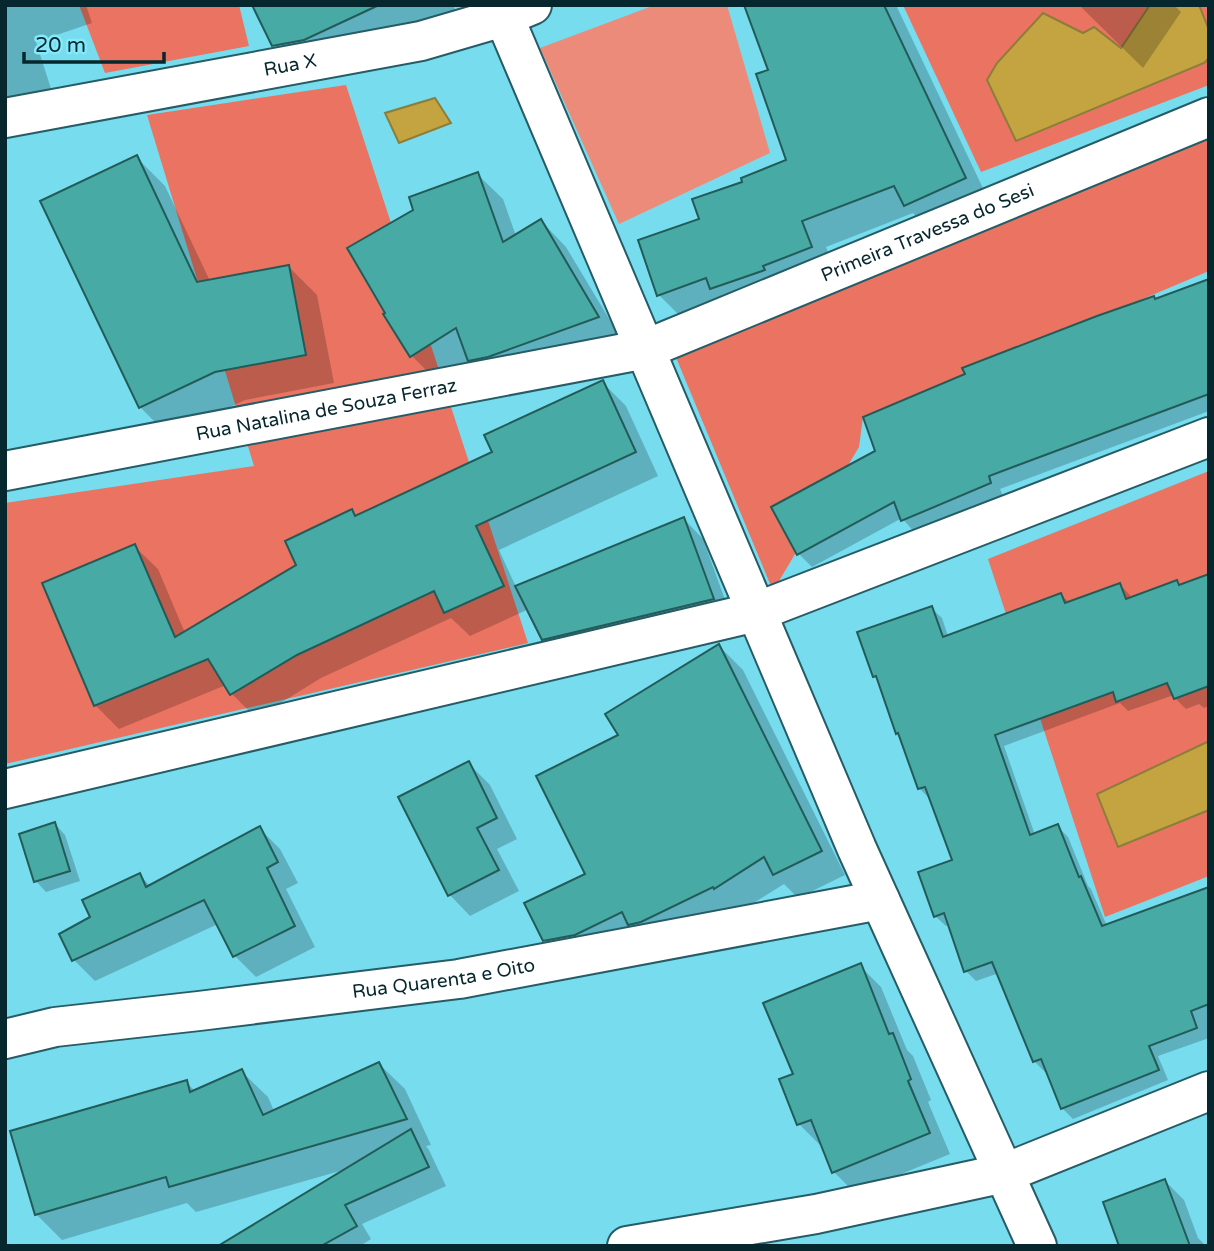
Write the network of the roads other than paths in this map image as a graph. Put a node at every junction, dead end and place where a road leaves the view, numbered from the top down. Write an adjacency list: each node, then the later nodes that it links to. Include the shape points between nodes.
1 (511, 9): 3 (street, Rua X, via 421,41); 4 (street)
2 (1209, 117): 4 (street, Primeira Travessa do Sesi)
3 (5, 118)
4 (646, 349): 6 (street, Rua Natalina de Souza Ferraz); 7 (street)
5 (1209, 438): 7 (street)
6 (5, 471)
7 (756, 612): 8 (street); 9 (street)
8 (5, 789)
9 (880, 900): 10 (street, Rua Quarenta e Oito, via 459,979 55,1027); 12 (street)
10 (5, 1039)
11 (1209, 1091): 12 (street)
12 (1005, 1173): 13 (street, via 816,1214); 14 (street)
13 (627, 1246)
14 (1037, 1246)

